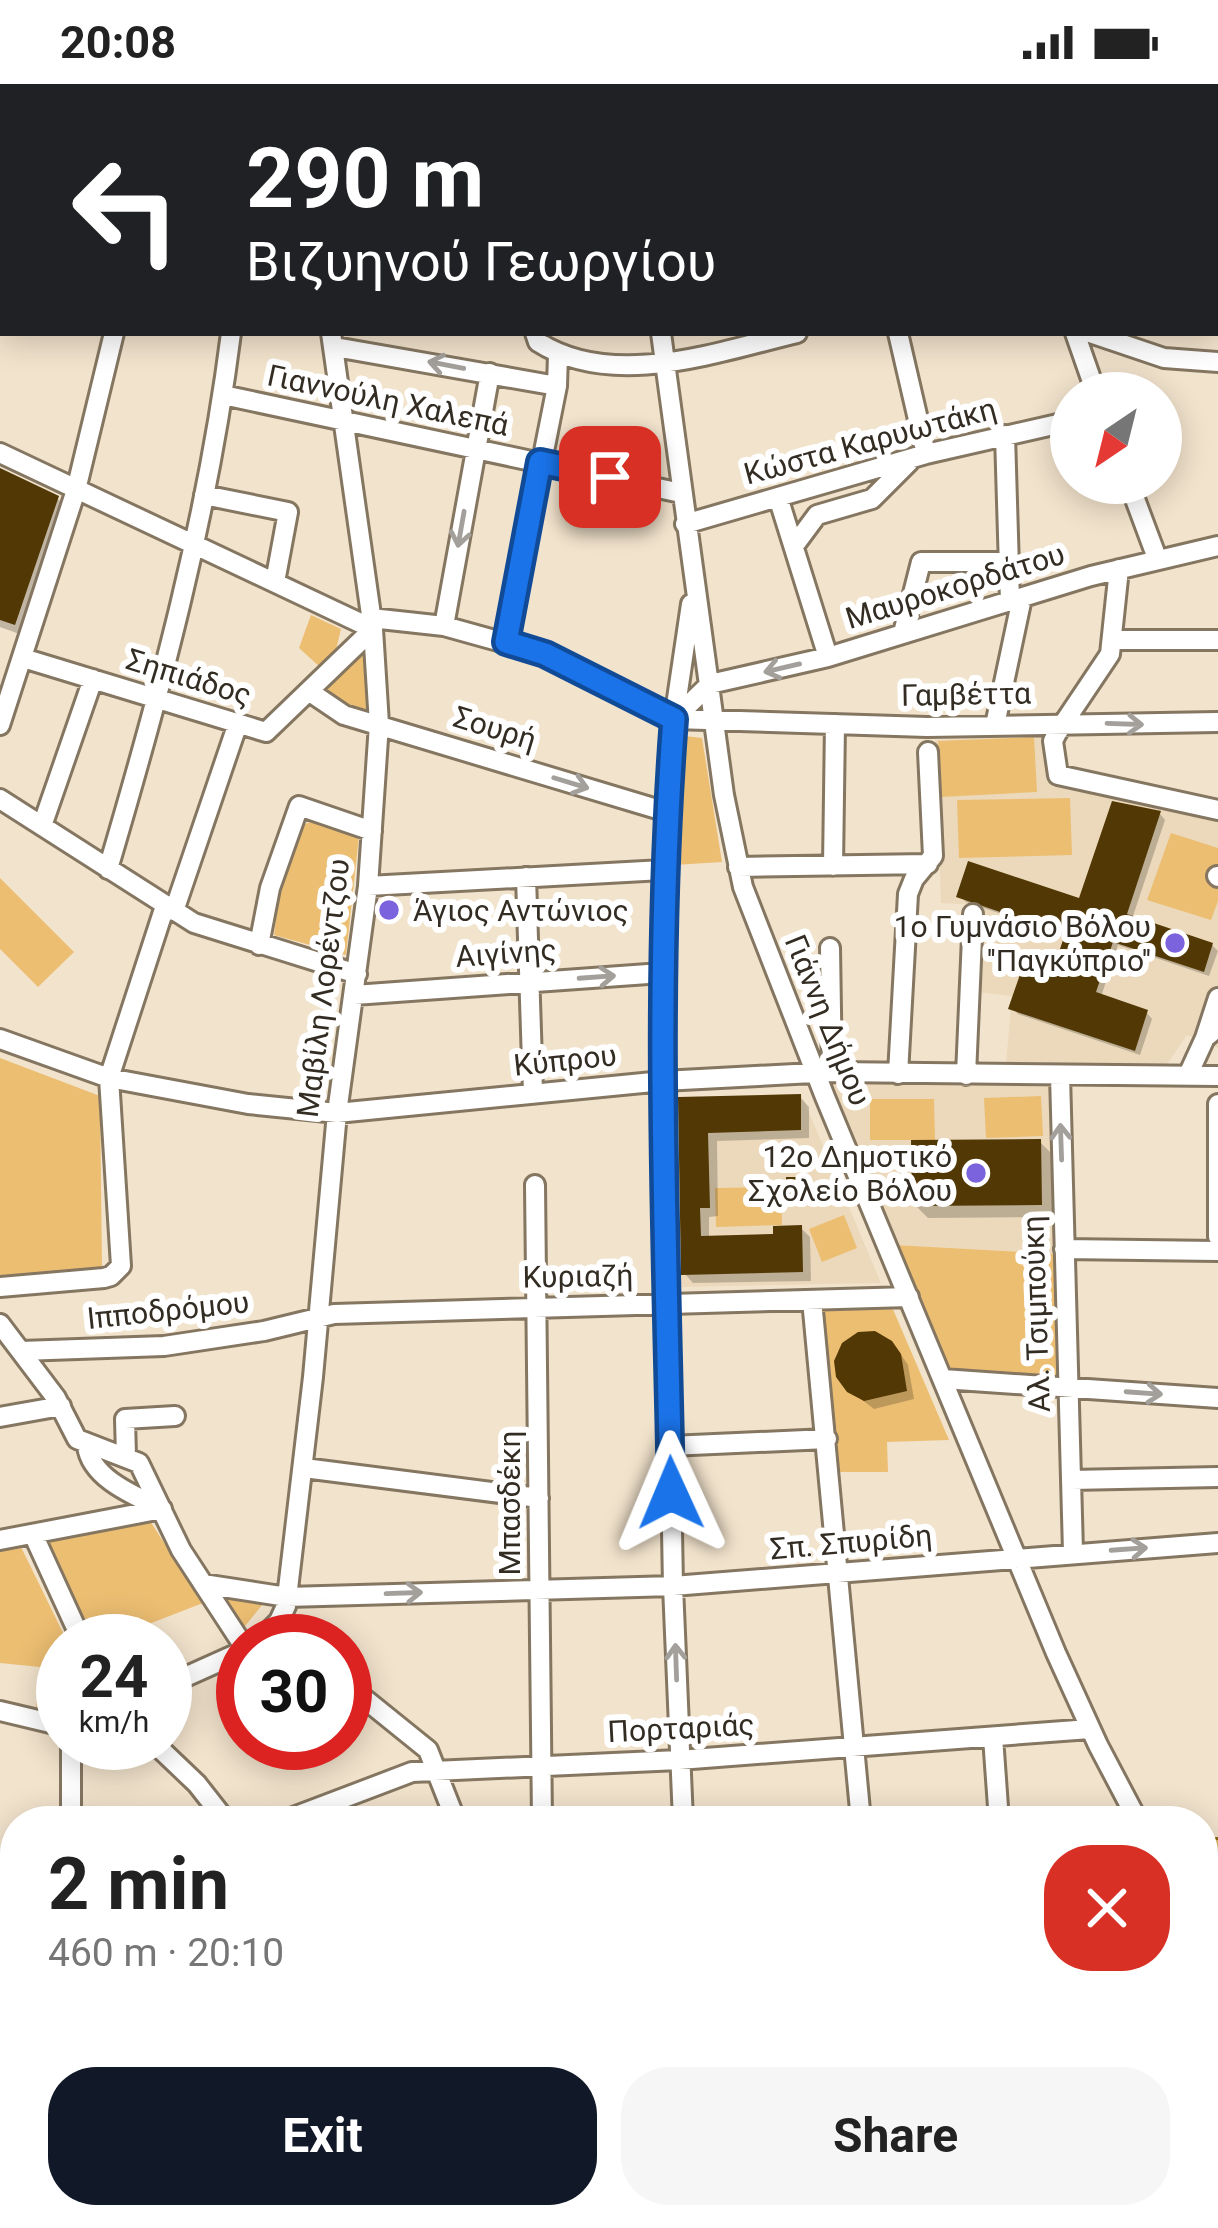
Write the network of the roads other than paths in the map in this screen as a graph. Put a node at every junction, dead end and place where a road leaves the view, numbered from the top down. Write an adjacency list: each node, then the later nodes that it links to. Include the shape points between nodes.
1 (113, 336): 24 (street)
2 (231, 336): 16 (street)
3 (535, 336): 10 (street)
4 (661, 336): 12 (street, Γιάννη Δήμου)
5 (783, 336): 12 (street)
6 (899, 336): 22 (street)
7 (1076, 336): 13 (street)
8 (1099, 336): 11 (street, via 1164,358)
9 (333, 340): 14 (street, one-way to 9); 17 (street, Μαβίλη Λορέντζου)
10 (558, 354): 12 (street); 15 (street)
11 (1218, 362)
12 (665, 363): 25 (street, Γιάννη Δήμου)
13 (1089, 372)
14 (490, 373): 15 (street); 20 (street)
15 (556, 386): 23 (street)
16 (223, 395): 17 (street, Γιαννούλη Χαλεπά); 26 (street)
17 (346, 421): 20 (street, Γιαννούλη Χαλεπά); 39 (street, Μαβίλη Λορέντζου)
18 (1050, 425): 19 (street, Κώστα Καρυωτάκη)
19 (1005, 435): 22 (street, Κώστα Καρυωτάκη); 34 (street)
20 (475, 450): 23 (street, Γιαννούλη Χαλεπά); 40 (street, one-way to 40)
21 (0, 453): 24 (street)
22 (919, 456): 27 (street, Κώστα Καρυωτάκη); 31 (street, via 872,500 817,515)
23 (540, 462): 25 (street, Γιαννούλη Χαλεπά); 44 (street)
24 (76, 490): 30 (street); 46 (street)
25 (681, 493): 29 (street, Γιάννη Δήμου)
26 (204, 495): 30 (street); 37 (street, via 288,512)
27 (778, 497): 29 (street, Κώστα Καρυωτάκη); 31 (street)
28 (1137, 504): 33 (street)
29 (685, 524): 36 (street, Γιάννη Δήμου)
30 (194, 544): 37 (street); 50 (street)
31 (794, 546): 45 (street)
32 (1218, 546): 33 (street, Μαυροκορδάτου)
33 (1157, 558): 35 (street, Μαυροκορδάτου)
34 (1008, 562): 38 (street); 41 (street, via 921,562)
35 (1119, 568): 38 (street, Μαυροκορδάτου); 42 (street)
36 (695, 581): 48 (street, Γιάννη Δήμου); 51 (street)
37 (274, 582): 39 (street)
38 (1016, 600): 41 (street, Μαυροκορδάτου); 59 (street)
39 (372, 624): 40 (street); 49 (street, Σηπιάδος); 57 (street, Μαβίλη Λορέντζου)
40 (444, 626): 44 (street)
41 (903, 633): 45 (street, Μαυροκορδάτου)
42 (1113, 640): 43 (street); 56 (street)
43 (1218, 640)
44 (506, 642): 51 (street)
45 (828, 657): 48 (street, Μαυροκορδάτου, one-way to 48)
46 (23, 658): 47 (street, Σηπιάδος); 52 (street)
47 (93, 680): 50 (street, Σηπιάδος); 64 (street)
48 (710, 684): 51 (street); 53 (street, Γιάννη Δήμου)
49 (310, 692): 55 (street, Σηπιάδος, via 266,732); 57 (street, Σουρή, via 335,711)
50 (158, 700): 55 (street, Σηπιάδος); 69 (street)
51 (674, 719): 53 (street, Γαμβέττα); 63 (street)
52 (1, 721)
53 (714, 722): 58 (street, Γαμβέττα); 68 (street, Γιάννη Δήμου)
54 (1218, 722): 56 (street, Γαμβέττα, one-way to 54)
55 (238, 723): 73 (street)
56 (1064, 723): 59 (street, Γαμβέττα); 62 (street, via 1054,741 1059,777)
57 (379, 724): 63 (street, Σουρή, one-way to 63); 65 (street, Μαβίλη Λορέντζου)
58 (836, 724): 59 (street, Γαμβέττα); 67 (street)
59 (995, 724)
60 (928, 752): 66 (street)
61 (0, 799): 64 (street)
62 (1218, 811)
63 (667, 812): 70 (street)
64 (42, 826): 69 (street)
65 (372, 831): 72 (street, Μαβίλη Λορέντζου); 75 (street, via 299,806)
66 (928, 864): 67 (street); 85 (street, via 907,900)
67 (833, 866): 68 (street)
68 (737, 867): 84 (street, Γιάννη Δήμου)
69 (108, 869): 73 (street)
70 (663, 870): 71 (street); 77 (street)
71 (526, 877): 72 (street); 78 (street)
72 (368, 886): 79 (street, Μαβίλη Λορέντζου)
73 (170, 909): 75 (street); 90 (street)
74 (973, 914): 86 (street)
75 (259, 945): 79 (street)
76 (830, 947): 84 (street)
77 (662, 973): 78 (street, Αιγίνης, one-way to 77); 91 (street)
78 (530, 982): 79 (street, Αιγίνης); 92 (street)
79 (356, 984): 94 (street, Μαβίλη Λορέντζου)
80 (1218, 998): 82 (street)
81 (0, 1039): 90 (street, Κύπρου)
82 (1207, 1039): 83 (street); 88 (street)
83 (1218, 1059)
84 (824, 1072): 85 (street, Κύπρου); 91 (street, Κύπρου); 101 (street, Γιάννη Δήμου)
85 (898, 1074): 86 (street, Κύπρου)
86 (966, 1075): 87 (street, Κύπρου)
87 (1060, 1075): 88 (street, Κύπρου); 98 (street, Αλ. Τσιμπούκη, one-way to 87)
88 (1188, 1075): 89 (street, Κύπρου)
89 (1218, 1076)
90 (109, 1078): 94 (street, Κύπρου); 100 (street, via 121,1266 104,1278)
91 (663, 1081): 92 (street, Κύπρου); 103 (street)
92 (533, 1093): 94 (street, Κύπρου)
93 (1218, 1104): 96 (street)
94 (337, 1113): 105 (street, Μαβίλη Λορέντζου)
95 (535, 1185): 104 (street, Μπασδέκη)
96 (1217, 1198): 97 (street)
97 (1218, 1237)
98 (1064, 1249): 99 (street); 109 (street, Αλ. Τσιμπούκη)
99 (1218, 1252)
100 (0, 1287)
101 (909, 1297): 102 (street, Κυριαζή); 108 (street, Γιάννη Δήμου)
102 (812, 1300): 103 (street, Κυριαζή); 114 (street)
103 (668, 1305): 104 (street, Κυριαζή); 116 (street)
104 (538, 1306): 105 (street, Κυριαζή); 121 (street, Μπασδέκη)
105 (320, 1316): 107 (street, Ιπποδρόμου, via 164,1346); 118 (street, Μαβίλη Λορέντζου)
106 (0, 1324): 107 (street)
107 (21, 1352): 111 (street)
108 (943, 1379): 109 (street); 127 (street, Γιάννη Δήμου)
109 (1069, 1388): 110 (street, one-way to 110); 120 (street, Αλ. Τσιμπούκη)
110 (1218, 1398)
111 (61, 1406): 113 (street); 115 (street)
112 (175, 1416): 117 (street, via 125,1419)
113 (0, 1417)
114 (826, 1439): 116 (street); 128 (street)
115 (87, 1446): 117 (street); 122 (street, via 105,1475)
116 (670, 1446): 130 (street)
117 (126, 1456): 122 (street, via 139,1463)
118 (304, 1468): 121 (street); 132 (street, Μαβίλη Λορέντζου)
119 (1218, 1477): 120 (street)
120 (1071, 1480): 126 (street, Αλ. Τσιμπούκη)
121 (539, 1498): 131 (street, Μπασδέκη)
122 (162, 1509): 123 (street); 129 (street)
123 (33, 1534): 124 (street); 133 (street)
124 (0, 1540)
125 (1218, 1543): 126 (street, Σπ. Σπυρίδη, one-way to 125)
126 (1073, 1552): 127 (street, Σπ. Σπυρίδη)
127 (1017, 1558): 128 (street, Σπ. Σπυρίδη); 139 (street, Γιάννη Δήμου)
128 (840, 1574): 130 (street, Σπ. Σπυρίδη); 141 (street)
129 (202, 1584): 132 (street, Σπ. Σπυρίδη); 134 (street)
130 (674, 1586): 131 (street, Σπ. Σπυρίδη); 142 (street, one-way to 130)
131 (540, 1589): 132 (street, Σπ. Σπυρίδη, one-way to 131); 143 (street, Μπασδέκη)
132 (287, 1597): 135 (street, Μαβίλη Λορέντζου)
133 (70, 1614)
134 (221, 1614)
135 (278, 1614)
136 (372, 1704): 146 (street, via 424,1745)
137 (0, 1711): 138 (street)
138 (36, 1720)
139 (1090, 1730): 140 (street, Πορταριάς); 155 (street, Γιάννη Δήμου)
140 (993, 1737): 141 (street, Πορταριάς); 154 (street)
141 (855, 1748): 142 (street, Πορταριάς); 153 (street)
142 (679, 1760): 143 (street, Πορταριάς); 152 (street)
143 (541, 1765): 146 (street, Πορταριάς); 151 (street, Μπασδέκη)
144 (71, 1770): 147 (street)
145 (182, 1770): 148 (street)
146 (437, 1770): 149 (street, Πορταριάς, via 402,1774); 150 (street)
147 (70, 1806)
148 (214, 1806)
149 (338, 1806)
150 (450, 1806)
151 (542, 1806)
152 (682, 1806)
153 (860, 1806)
154 (998, 1806)
155 (1130, 1806)

